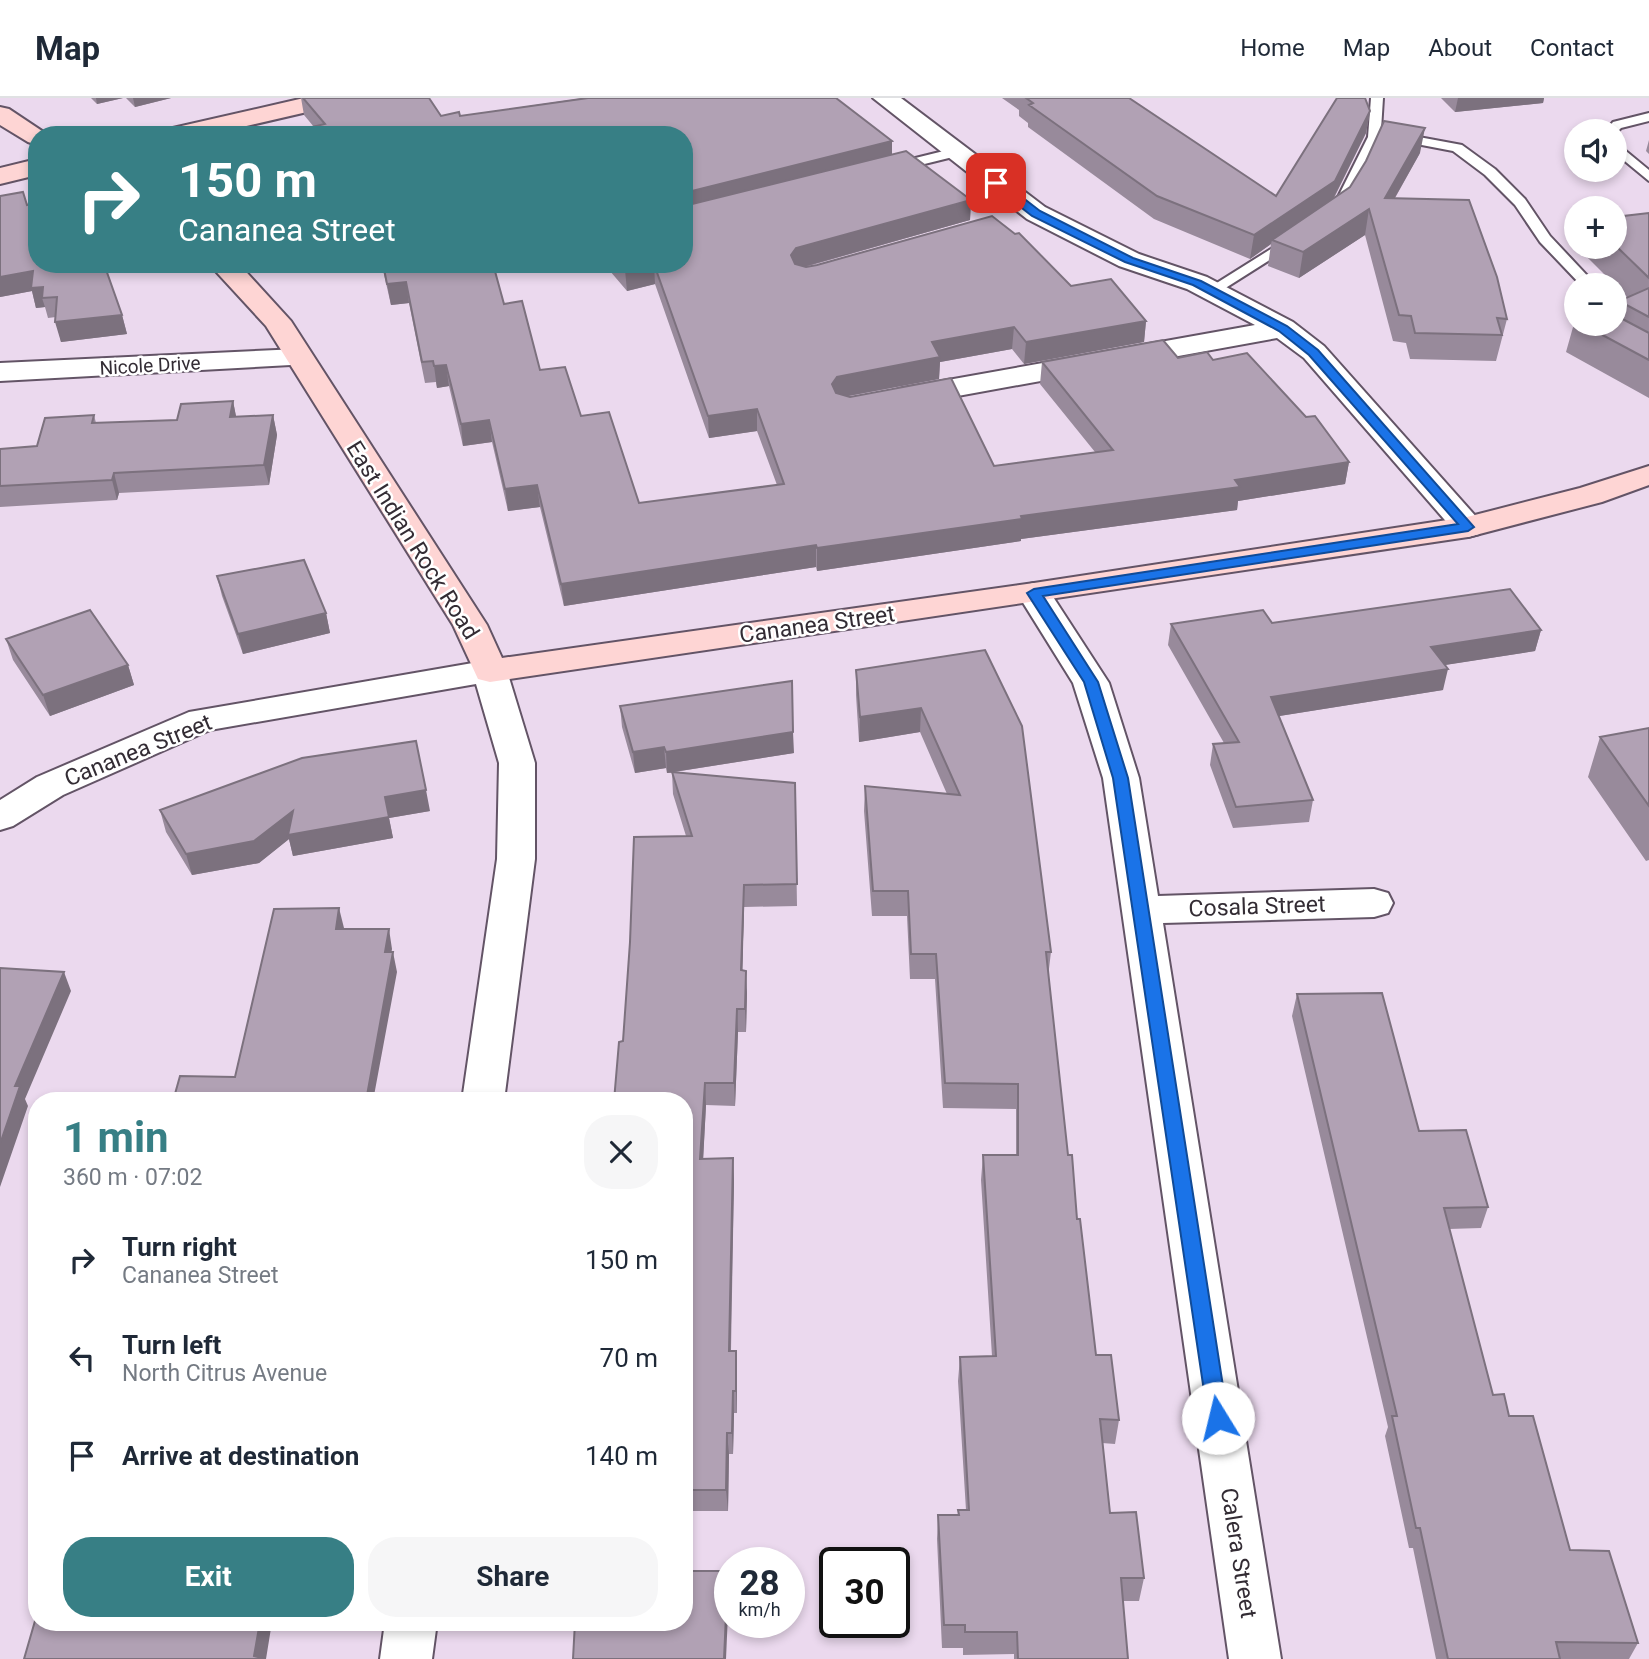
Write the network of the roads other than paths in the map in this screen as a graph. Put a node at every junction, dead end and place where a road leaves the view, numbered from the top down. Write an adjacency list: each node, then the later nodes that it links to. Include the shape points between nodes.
1 (337, 98): 7 (street)
2 (886, 98): 10 (street)
3 (1377, 98): 9 (lane)
4 (0, 114): 8 (street)
5 (1649, 117): 6 (lane)
6 (1627, 122)
7 (213, 126)
8 (28, 131)
9 (1374, 132): 16 (lane); 19 (lane, via 1457,148 1520,202 1545,239)
10 (956, 152): 13 (lane); 20 (street, via 1023,217)
11 (1627, 157): 15 (lane)
12 (28, 169): 14 (street)
13 (884, 170)
14 (0, 176)
15 (1649, 177)
16 (1338, 208)
17 (1304, 232): 20 (lane)
18 (232, 273): 22 (street, East Indian Rock Road, via 277,321)
19 (1578, 273)
20 (1212, 291): 21 (street)
21 (1283, 328): 24 (street); 26 (street, via 1314,352)
22 (299, 358): 23 (street, Nicole Drive); 28 (street, East Indian Rock Road, via 470,625)
23 (0, 372)
24 (876, 402)
25 (1649, 475): 26 (street, Cananea Street)
26 (1468, 527): 27 (street, Cananea Street)
27 (1034, 593): 28 (street, Cananea Street); 31 (street, Calera Street, via 1091,682 1121,778)
28 (490, 671): 29 (street, Cananea Street, via 202,720 50,786); 32 (street, East Indian Rock Road, via 517,763 516,859)
29 (0, 817)
30 (1374, 903): 31 (street, Cosala Street)
31 (1139, 910): 35 (street, Calera Street)
32 (484, 1092)
33 (410, 1631): 34 (street)
34 (406, 1659)
35 (1255, 1659)

